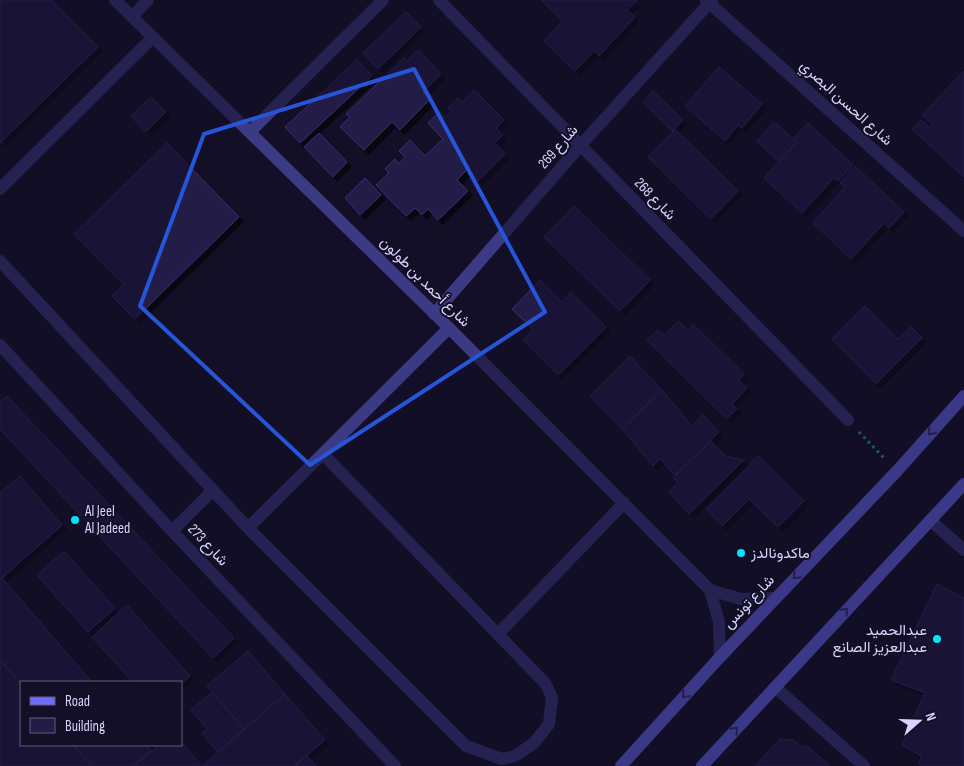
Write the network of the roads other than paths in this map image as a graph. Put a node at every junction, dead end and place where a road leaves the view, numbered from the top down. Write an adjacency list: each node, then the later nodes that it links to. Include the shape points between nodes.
1 (114, 0): 6 (street, شارع أحمد بن طولون)
2 (148, 0): 6 (street)
3 (383, 0): 8 (street)
4 (439, 0): 9 (street, شارع 268)
5 (709, 1): 9 (street, شارع 269); 11 (street, شارع الحسن البصري)
6 (132, 17): 7 (street, شارع أحمد بن طولون)
7 (152, 37): 8 (street, شارع أحمد بن طولون); 10 (street)
8 (250, 132): 13 (street, شارع أحمد بن طولون)
9 (580, 146): 13 (street, شارع 269); 17 (street, شارع 268)
10 (0, 189)
11 (964, 230)
12 (0, 261): 20 (street)
13 (434, 314): 14 (street, شارع أحمد بن طولون)
14 (448, 328): 18 (street); 21 (street, شارع أحمد بن طولون)
15 (0, 345): 24 (street, شارع 273)
16 (964, 396): 27 (main road, شارع تونس, one-way to 27, via 897,471)
17 (848, 420)
18 (323, 454): 23 (street); 28 (street)
19 (964, 484): 22 (main road)
20 (213, 490): 23 (street); 24 (street)
21 (624, 503): 26 (street, شارع أحمد بن طولون); 28 (street)
22 (930, 520): 25 (street); 30 (main road, one-way to 22)
23 (248, 528): 28 (street, via 466,746 502,759 515,756 534,743 549,724 552,697 545,682)
24 (172, 531): 31 (street, شارع 273)
25 (964, 550)
26 (710, 590): 27 (street, شارع أحمد بن طولون, via 741,599); 29 (street, شارع أحمد بن طولون, via 719,622)
27 (774, 598): 29 (main road, شارع تونس)
28 (498, 634)
29 (720, 657): 32 (main road, شارع تونس, one-way to 32)
30 (775, 687): 33 (main road, one-way to 30); 34 (street)
31 (395, 766)
32 (621, 766)
33 (702, 766)
34 (864, 766)

